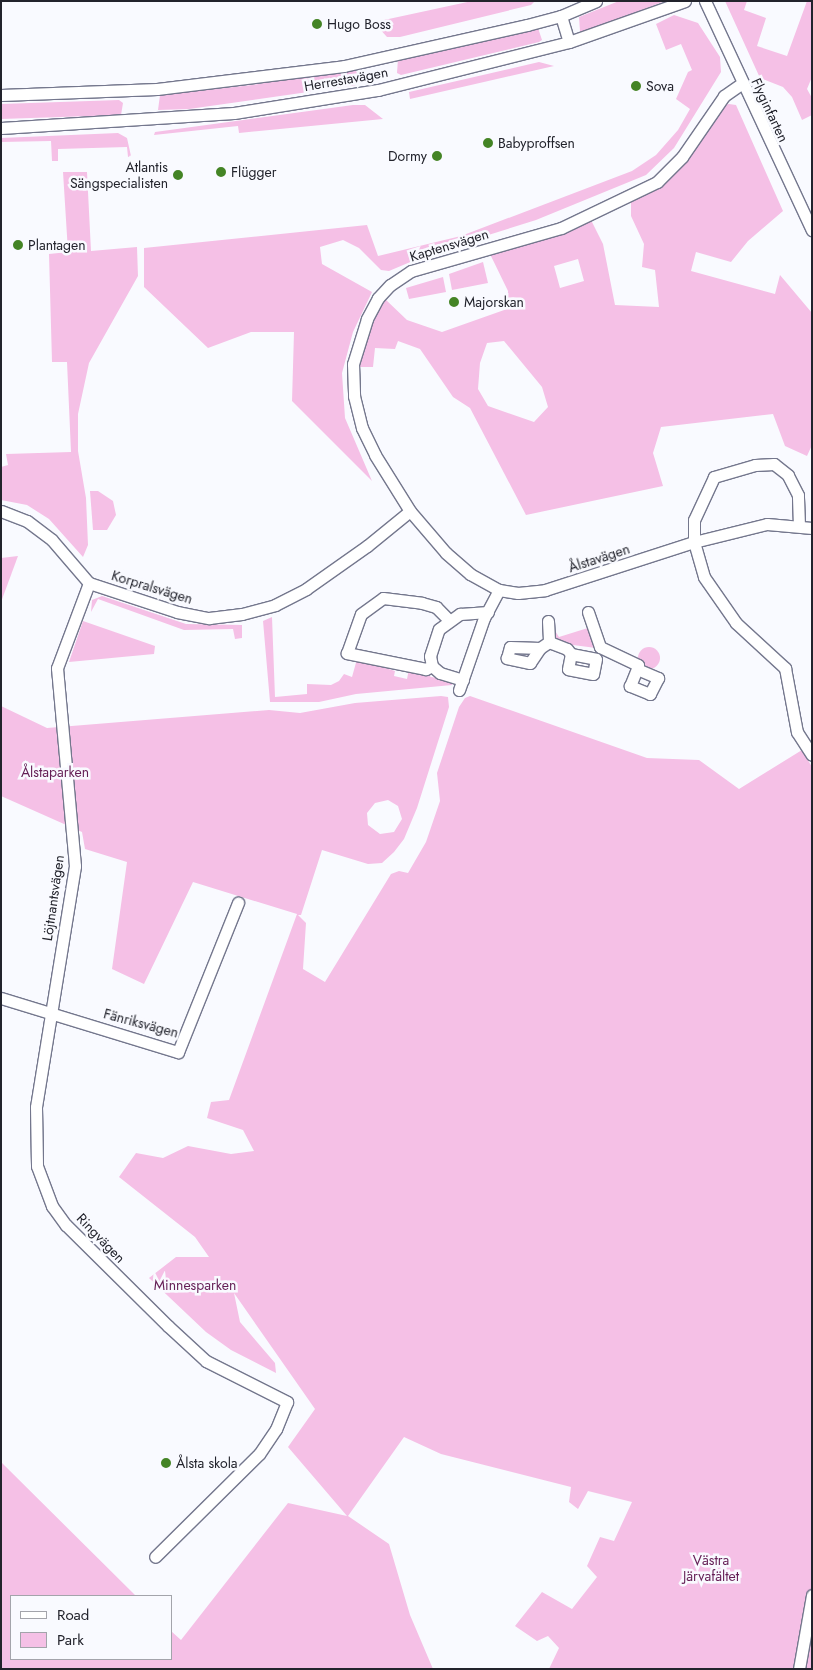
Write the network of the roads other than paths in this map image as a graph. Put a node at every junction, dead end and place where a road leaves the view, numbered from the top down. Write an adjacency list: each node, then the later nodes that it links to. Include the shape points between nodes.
1 (596, 1): 4 (street, Herrestavägen)
2 (685, 1): 5 (street, Herrestavägen)
3 (705, 1): 6 (street, Flyginfarten)
4 (561, 16): 5 (street); 7 (street, Herrestavägen, via 368,61 230,82 157,90)
5 (569, 42): 8 (street, Herrestavägen, via 378,90 234,113)
6 (741, 84): 9 (street, Flyginfarten); 11 (street, Kaptensvägen, via 724,96 682,157 657,182 561,228 411,271 378,298 367,319 353,364 354,396 362,428 375,455)
7 (1, 95)
8 (1, 128)
9 (812, 230)
10 (1, 511): 15 (street, via 27,520 52,540)
11 (410, 511): 15 (street, Korpralsvägen, via 306,589 276,605 242,614 209,618 177,612); 16 (street, Kaptensvägen, via 446,553 470,574)
12 (799, 526): 13 (street, Ålstavägen); 14 (street, Ålstavägen, via 766,524); 14 (street, via 798,495 788,475 774,464 755,465 714,477 694,520)
13 (812, 528)
14 (694, 542): 16 (street, Ålstavägen, via 545,590 518,593); 24 (street, via 704,577 736,623 785,668 797,732)
15 (89, 583): 27 (street, Löjtnantsvägen, via 57,668 75,866)
16 (499, 590): 17 (street)
17 (488, 612): 19 (street, via 460,614); 22 (street, via 461,685)
18 (588, 612): 21 (street)
19 (448, 619): 22 (street, via 439,629 430,656); 22 (street, via 443,612 429,605 383,598 361,614 347,653 426,670)
20 (548, 621): 21 (street, via 544,645 596,659)
21 (600, 647): 23 (street, via 638,665)
22 (432, 666)
23 (637, 669)
24 (812, 755)
25 (238, 903): 27 (street, Fänriksvägen, via 178,1052)
26 (1, 998): 27 (street, Fänriksvägen)
27 (51, 1014): 28 (street, Ringvägen, via 35,1136 37,1166 52,1206 83,1243 206,1361 287,1402 276,1429 259,1454)
28 (155, 1557)
29 (812, 1595): 30 (street)
30 (799, 1669)

